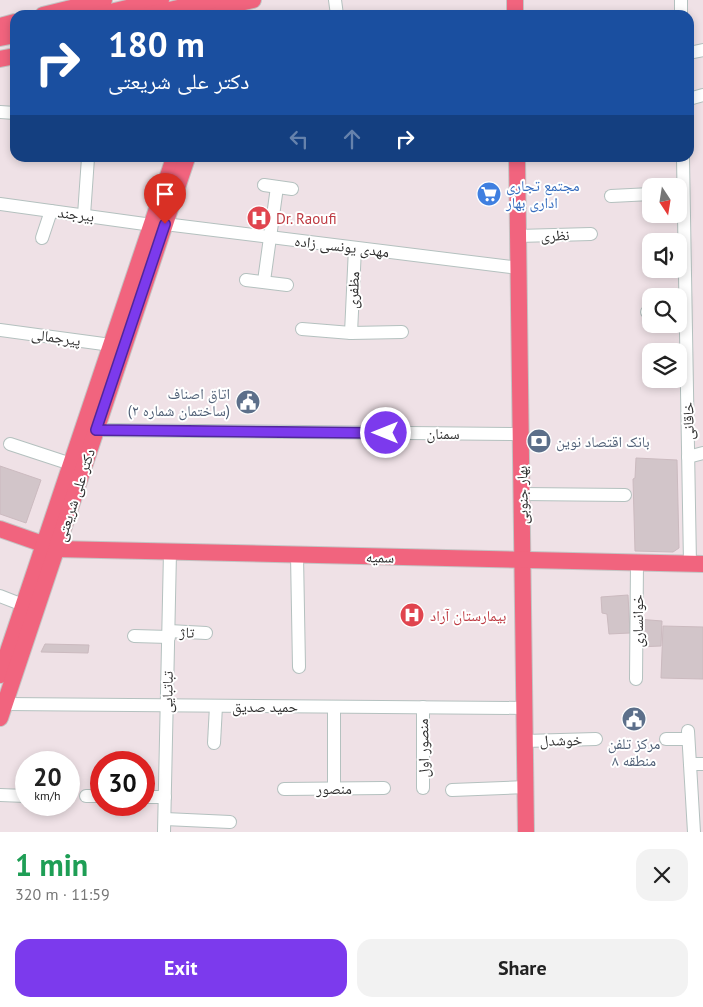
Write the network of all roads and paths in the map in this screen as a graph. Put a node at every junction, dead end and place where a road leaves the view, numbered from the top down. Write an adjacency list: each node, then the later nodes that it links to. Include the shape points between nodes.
1 (104, 0): 4 (main road)
2 (161, 0): 7 (main road)
3 (213, 0): 8 (main road)
4 (71, 4): 6 (main road)
5 (241, 5): 9 (main road)
6 (56, 10)
7 (119, 10)
8 (170, 10)
9 (215, 10)
10 (88, 162): 23 (street)
11 (173, 162): 25 (main road, دکتر علی شریعتی)
12 (185, 162): 25 (main road, دکتر علی شریعتی)
13 (517, 162): 27 (main road, بهار جنوبی)
14 (683, 162): 15 (street, خاقانی)
15 (682, 178)
16 (264, 185): 17 (street)
17 (277, 187): 18 (street); 29 (street)
18 (292, 189)
19 (642, 194): 20 (street)
20 (611, 196)
21 (0, 204): 22 (street, بیرجند)
22 (51, 211): 23 (street, بیرجند); 28 (street)
23 (84, 215): 25 (street, بیرجند)
24 (681, 223): 35 (street, خاقانی)
25 (158, 224): 29 (street, مهدی یونسی زاده); 41 (main road, دکتر علی شریعتی); 42 (main road, دکتر علی شریعتی)
26 (591, 234): 27 (street, نظری)
27 (518, 236): 31 (main road, بهار جنوبی)
28 (42, 238)
29 (270, 238): 30 (street, مهدی یونسی زاده); 33 (street)
30 (355, 248): 31 (street, مهدی یونسی زاده); 38 (street, مظفری)
31 (519, 268): 43 (main road, بهار جنوبی)
32 (246, 280): 33 (street)
33 (264, 282): 34 (street)
34 (287, 285)
35 (682, 288)
36 (302, 329): 38 (street)
37 (0, 330): 41 (street, پیرجمالی)
38 (351, 332): 39 (street)
39 (402, 332)
40 (683, 333): 46 (street, خاقانی)
41 (111, 345): 47 (main road, دکتر علی شریعتی)
42 (96, 430): 43 (street, سمنان); 53 (main road, دکتر علی شریعتی)
43 (521, 434): 48 (main road, بهار جنوبی)
44 (10, 444): 47 (street)
45 (703, 453): 46 (street)
46 (688, 457): 50 (street, خاقانی)
47 (71, 464): 53 (main road, دکتر علی شریعتی)
48 (522, 494): 49 (street); 56 (main road, بهار جنوبی)
49 (625, 495)
50 (690, 522): 51 (street); 58 (street, خاقانی)
51 (703, 523)
52 (0, 529): 53 (main road, سمیه)
53 (50, 547): 54 (main road, سمیه); 60 (main road, دکتر علی شریعتی); 72 (main road, دکتر علی شریعتی)
54 (170, 552): 55 (main road, سمیه); 62 (street, تباتبایی)
55 (297, 555): 56 (main road, سمیه); 64 (street)
56 (523, 560): 57 (main road, سمیه); 71 (main road, بهار جنوبی)
57 (637, 563): 58 (main road, سمیه); 66 (street, خوانساری)
58 (697, 564)
59 (0, 596): 60 (street)
60 (23, 605): 65 (main road, دکتر علی شریعتی)
61 (206, 633): 62 (street, تاژ)
62 (169, 634): 63 (street, تاژ); 67 (street, تباتبایی)
63 (134, 636)
64 (299, 667)
65 (0, 675)
66 (636, 680)
67 (167, 706): 68 (street, حمید صدیق); 72 (street, حمید صدیق); 90 (street, تباتبایی)
68 (216, 706): 69 (street, حمید صدیق); 76 (street)
69 (334, 707): 70 (street, حمید صدیق); 80 (street)
70 (423, 707): 71 (street, حمید صدیق); 82 (street, منصور اول)
71 (525, 708): 75 (main road, بهار جنوبی)
72 (2, 711)
73 (596, 739): 75 (street, خوشدل)
74 (666, 739): 77 (street, via 688,735)
75 (525, 741): 79 (main road, بهار جنوبی)
76 (214, 743)
77 (690, 764): 78 (street); 94 (street)
78 (703, 764)
79 (526, 787): 84 (street); 93 (main road, بهار جنوبی)
80 (334, 788): 81 (street, منصور); 83 (street, منصور)
81 (384, 788)
82 (424, 788)
83 (284, 789)
84 (452, 790)
85 (0, 795): 86 (street)
86 (15, 796)
87 (86, 796): 88 (street)
88 (90, 796)
89 (155, 797): 90 (street)
90 (165, 797): 92 (street, تباتبایی)
91 (230, 822): 92 (street)
92 (164, 826)
93 (526, 832)
94 (694, 832)

